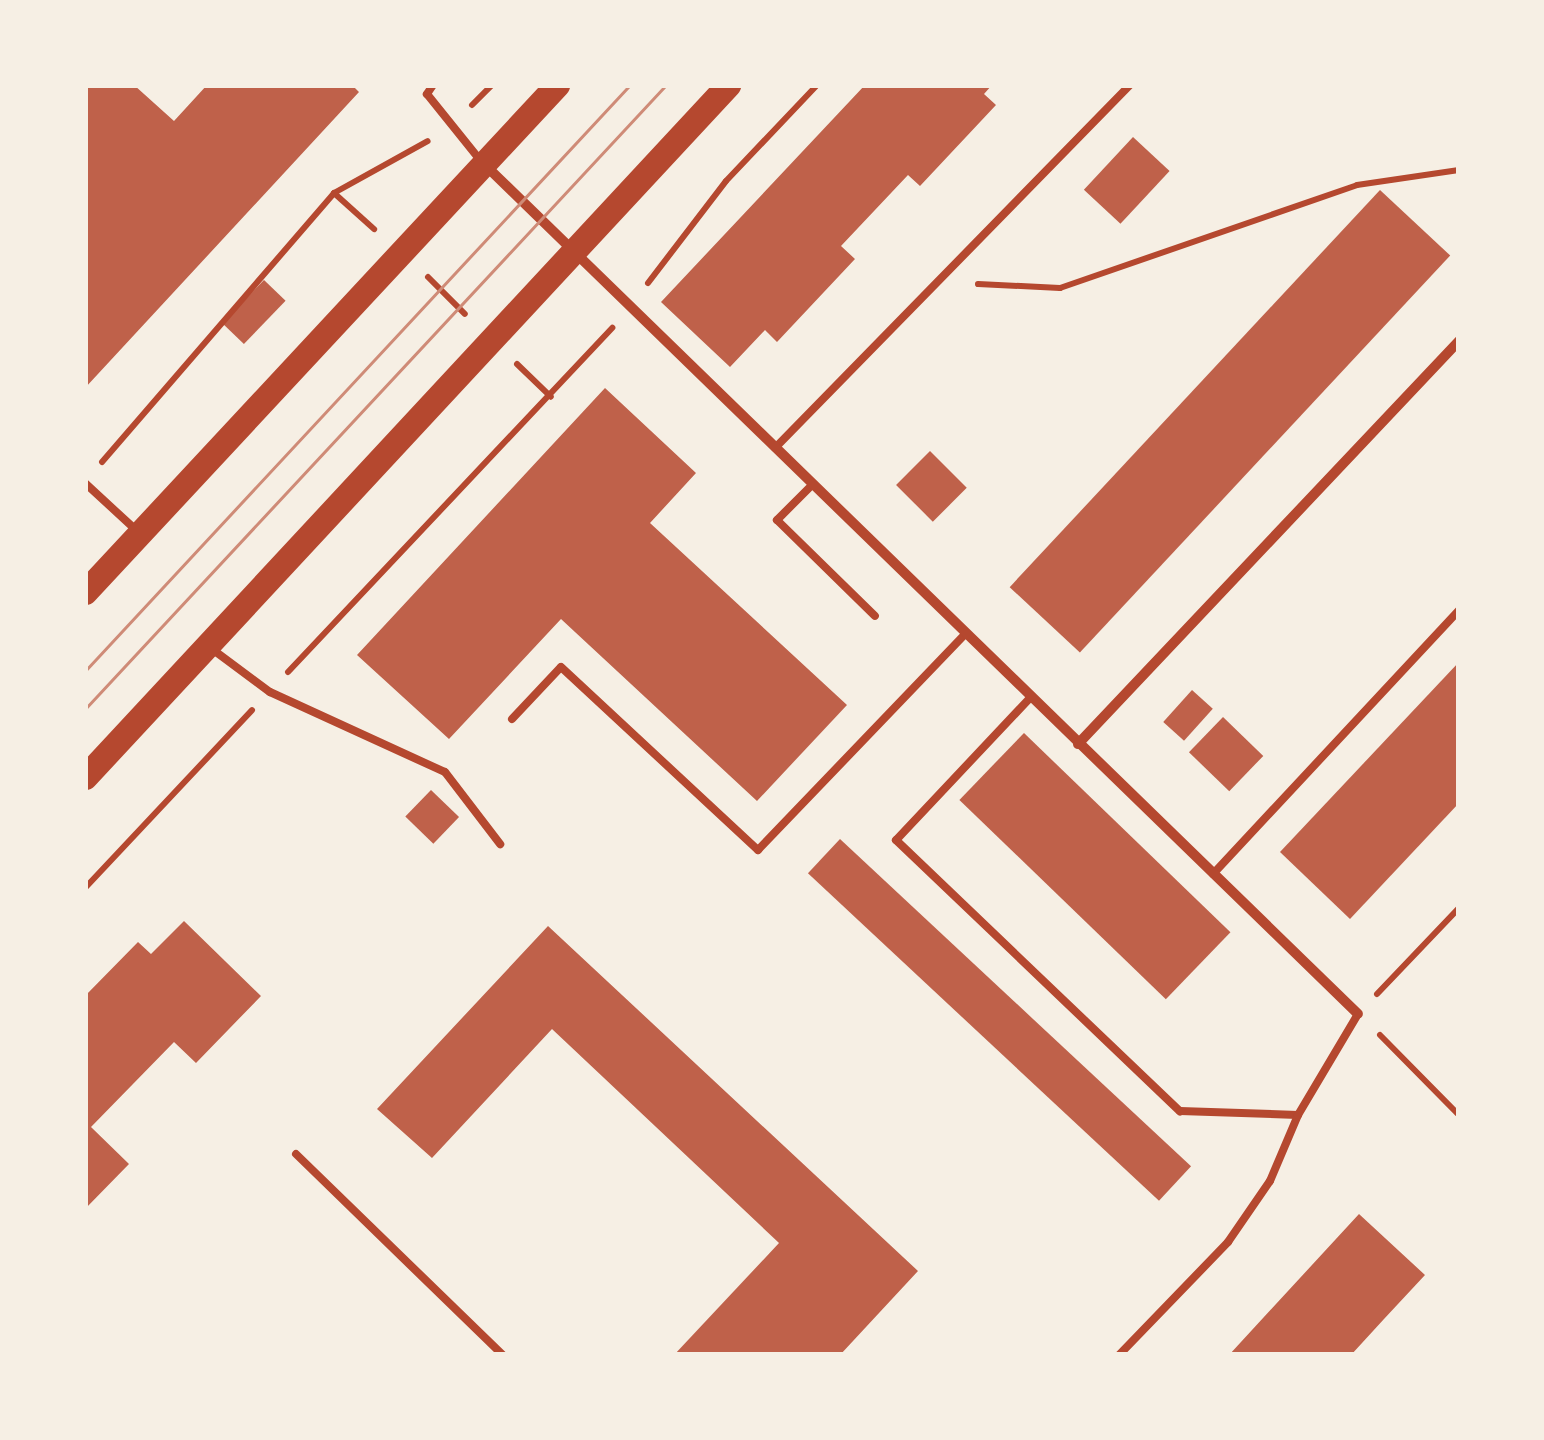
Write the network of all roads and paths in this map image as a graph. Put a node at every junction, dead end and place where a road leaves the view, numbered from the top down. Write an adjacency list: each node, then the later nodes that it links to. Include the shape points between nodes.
1 (418, 85): 8 (lane)
2 (433, 85): 8 (lane)
3 (492, 85): 9 (path)
4 (557, 85): 10 (main road)
5 (728, 85): 13 (main road)
6 (817, 85): 16 (path, via 726,181)
7 (1130, 85): 15 (lane)
8 (427, 94): 9 (lane)
9 (449, 129): 10 (lane); 12 (path)
10 (484, 164): 13 (street); 14 (main road)
11 (1459, 170): 15 (path, via 1357,186 1060,288)
12 (334, 193): 14 (path); 22 (path)
13 (573, 252): 16 (street); 17 (main road)
14 (402, 254): 17 (path); 25 (main road)
15 (937, 282): 21 (lane)
16 (630, 307): 20 (path); 21 (street)
17 (491, 339): 20 (path); 30 (main road)
18 (1459, 341): 19 (street)
19 (1455, 354): 34 (street)
20 (551, 397): 31 (path)
21 (775, 448): 24 (street)
22 (98, 466)
23 (85, 482): 25 (lane)
24 (813, 484): 28 (lane, via 778,520); 29 (street)
25 (140, 534): 26 (main road)
26 (85, 592)
27 (1459, 610): 37 (lane)
28 (875, 616)
29 (965, 634): 32 (street); 33 (lane, via 758,850 561,667)
30 (208, 645): 31 (lane); 35 (main road)
31 (270, 692): 36 (lane, via 445,772); 38 (path)
32 (1030, 699): 34 (street); 41 (lane, via 896,840 1180,1111)
33 (512, 719)
34 (1078, 744): 37 (street)
35 (85, 778)
36 (500, 844)
37 (1212, 874): 40 (street)
38 (85, 888)
39 (1459, 908): 40 (path)
40 (1358, 1014): 41 (lane); 42 (path)
41 (1298, 1115): 45 (lane, via 1270,1181 1228,1242)
42 (1459, 1115)
43 (296, 1154): 44 (lane)
44 (503, 1355)
45 (1120, 1355)

